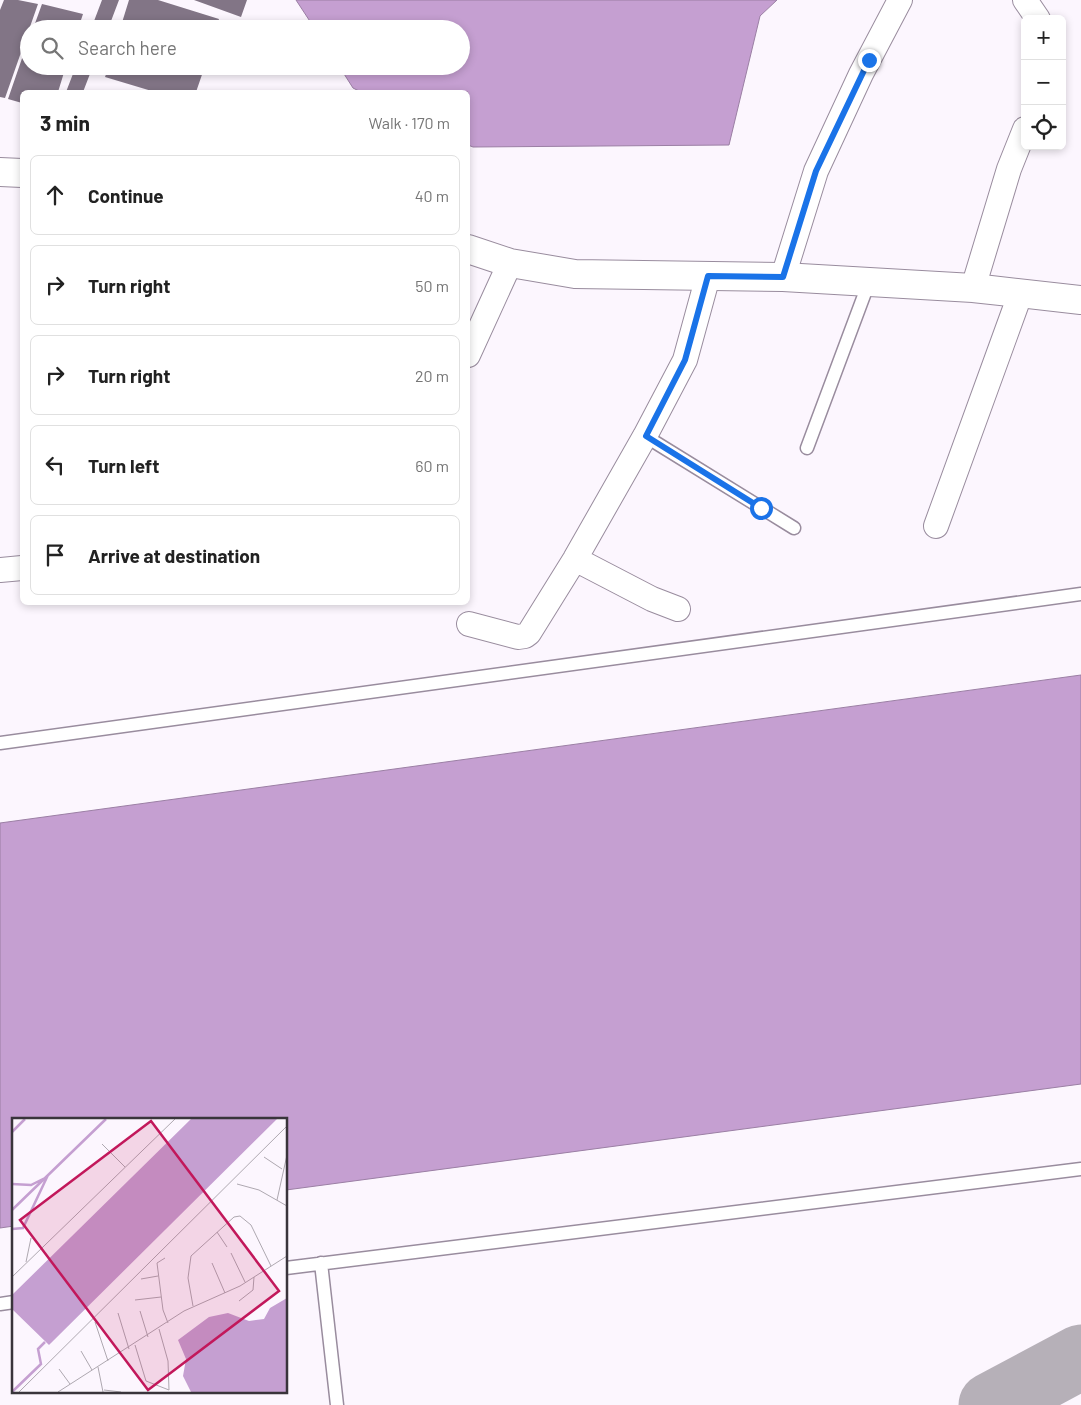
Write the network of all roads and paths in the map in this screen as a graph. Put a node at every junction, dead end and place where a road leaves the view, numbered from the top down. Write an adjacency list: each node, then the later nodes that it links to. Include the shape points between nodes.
1 (900, 0): 10 (street, via 816,171)
2 (1024, 0): 3 (street)
3 (1035, 15)
4 (1021, 139): 12 (street)
5 (0, 172): 6 (street)
6 (20, 173)
7 (470, 250): 8 (street)
8 (510, 263): 9 (street, via 575,274); 15 (street)
9 (708, 276): 10 (street); 16 (street, via 685,360)
10 (783, 277): 11 (street)
11 (869, 282): 12 (street); 17 (lane)
12 (974, 288): 13 (street)
13 (1021, 292): 14 (street); 18 (street)
14 (1081, 300)
15 (470, 351)
16 (646, 436): 19 (lane); 20 (street)
17 (807, 448)
18 (936, 526)
19 (794, 528)
20 (575, 559): 24 (street); 25 (street, via 525,636)
21 (20, 568): 22 (street)
22 (0, 570)
23 (1081, 594): 26 (lane)
24 (678, 609)
25 (469, 624)
26 (0, 743)
27 (1081, 1169): 28 (lane)
28 (321, 1263): 29 (lane); 30 (lane)
29 (288, 1268)
30 (337, 1405)

